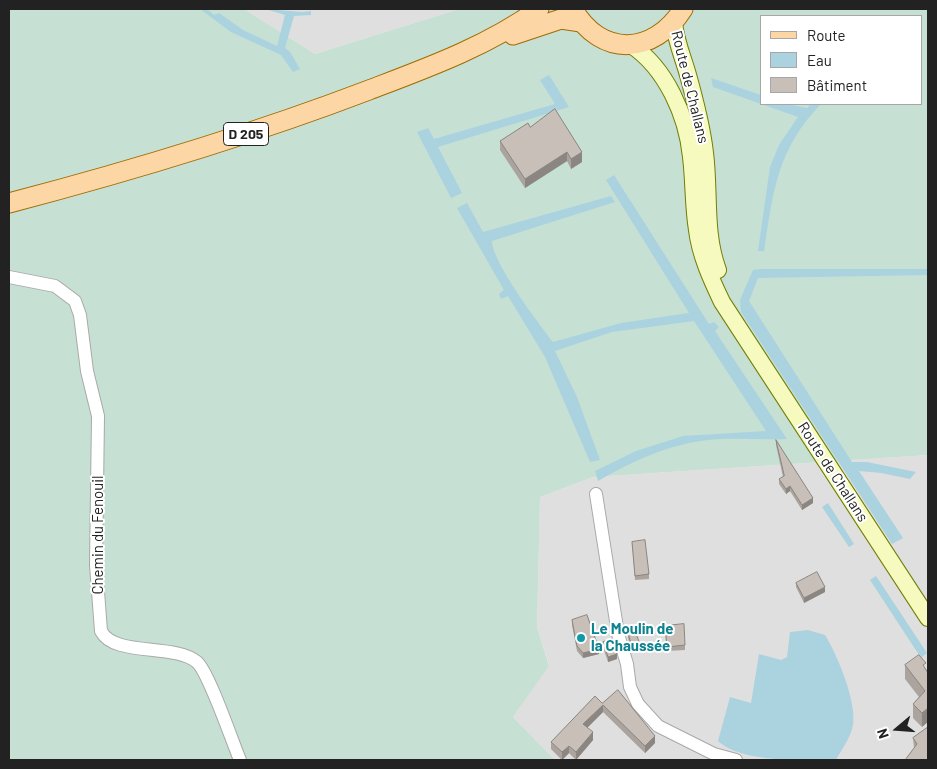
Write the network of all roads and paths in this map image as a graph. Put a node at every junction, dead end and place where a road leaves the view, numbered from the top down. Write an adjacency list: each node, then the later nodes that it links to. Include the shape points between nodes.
1 (539, 9): 5 (main road, D 205)
2 (577, 15): 4 (main road, via 604,40); 5 (main road, D 205)
3 (679, 16): 4 (main road, via 662,34 647,42); 8 (main road, Route de Challans, via 678,50 687,72 706,154 707,208 715,264)
4 (631, 45): 8 (main road, Route de Challans, via 656,68 671,92 684,125 691,155 696,230 710,276)
5 (476, 46): 6 (main road, D 205, via 335,103 217,144)
6 (9, 202)
7 (9, 277): 11 (street, Chemin du Fenouil, via 56,286 75,302 80,315 87,371 98,416 96,565 101,632 104,638 118,644 180,654 195,661 205,673)
8 (738, 326): 10 (main road, Route de Challans)
9 (596, 494): 12 (street, via 618,634 628,664 630,687 638,704 658,726 714,754)
10 (928, 618)
11 (240, 760)
12 (736, 760)

